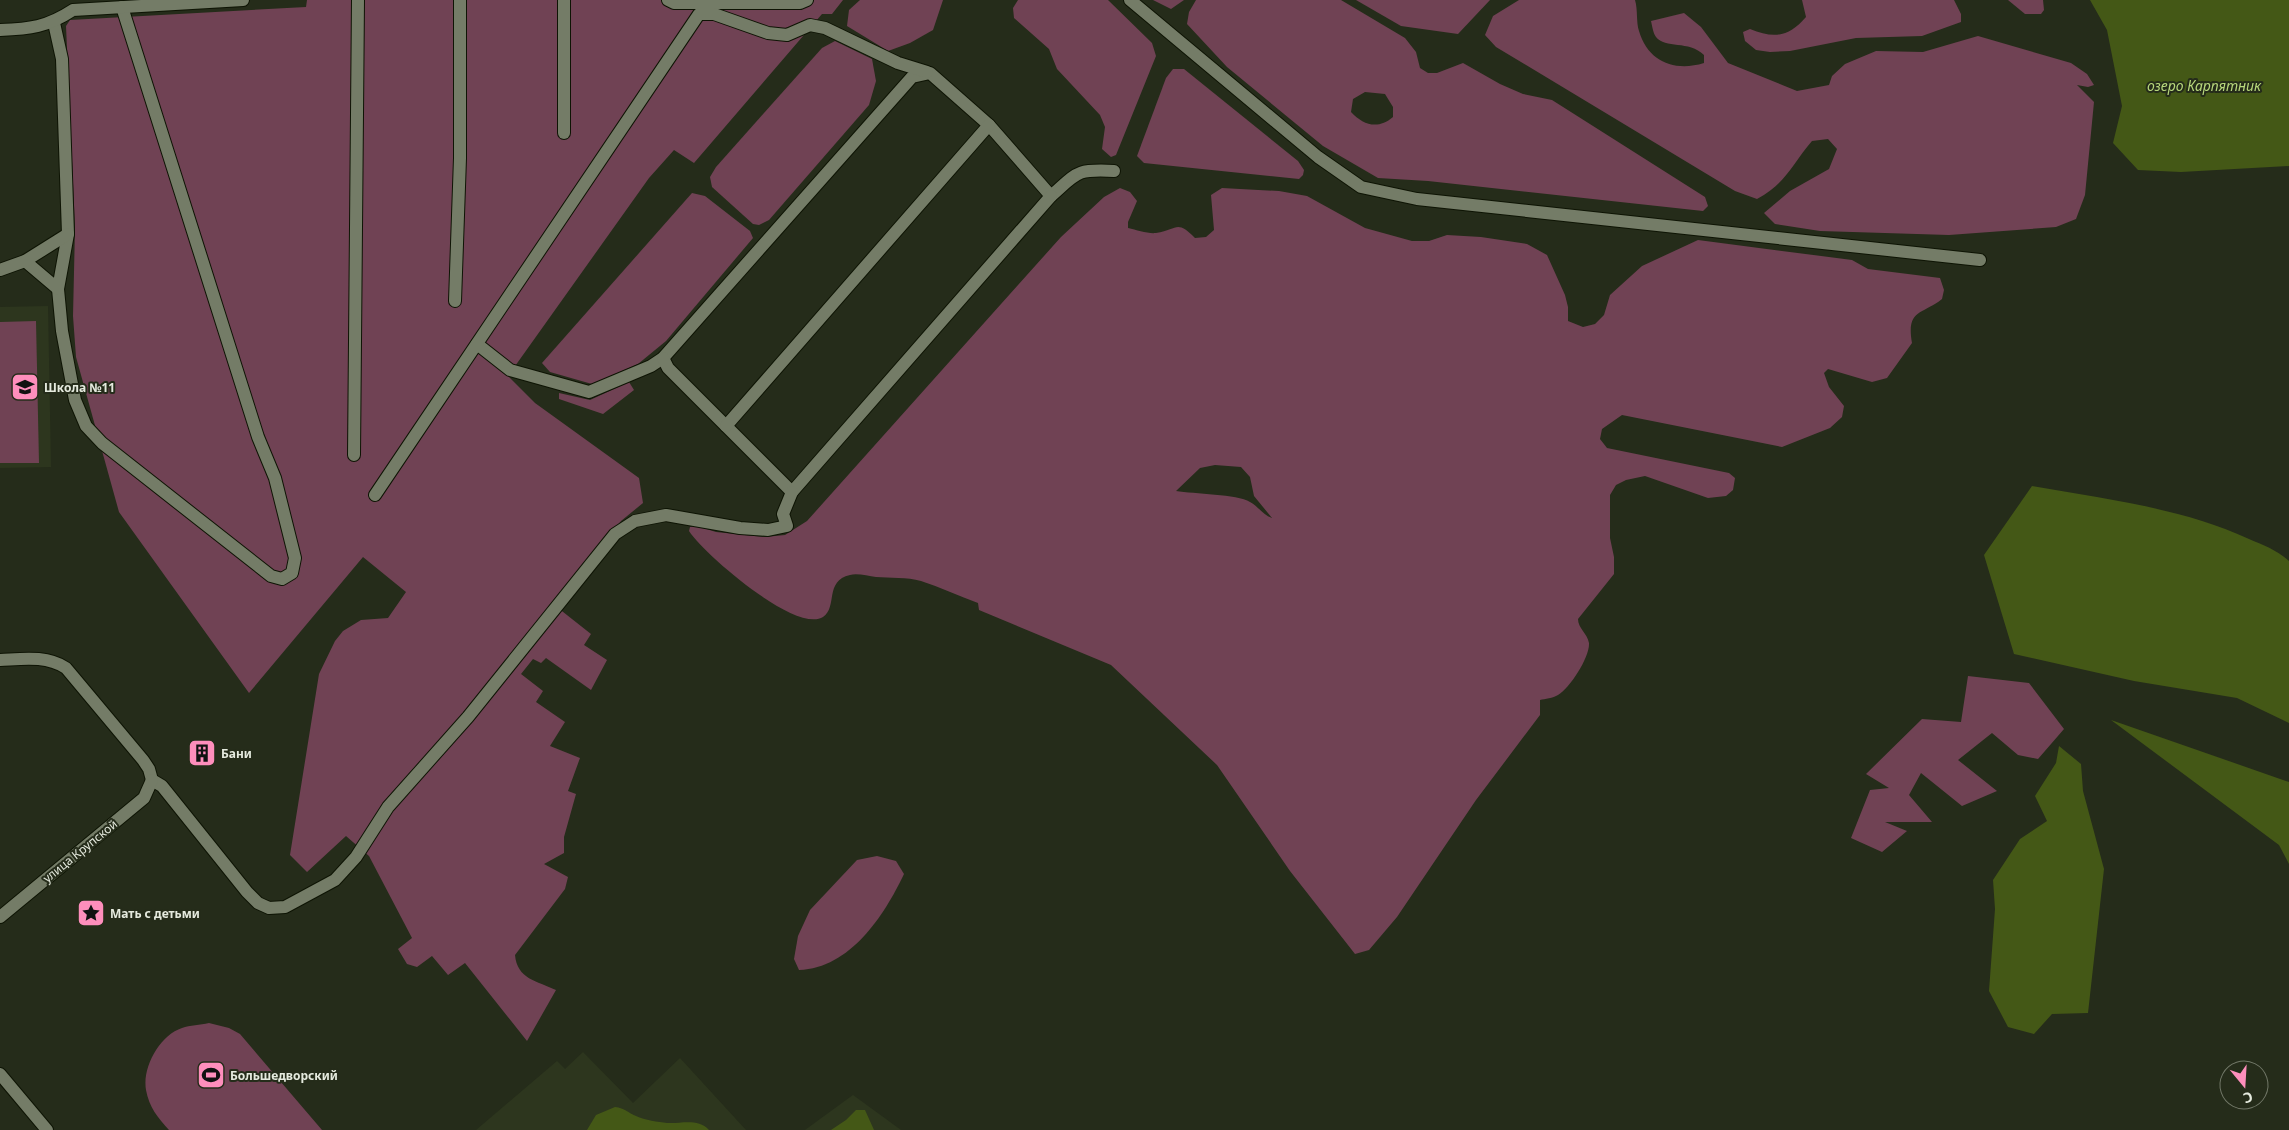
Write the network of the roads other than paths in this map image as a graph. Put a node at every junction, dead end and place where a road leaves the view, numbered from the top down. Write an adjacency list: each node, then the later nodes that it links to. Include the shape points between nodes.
1 (243, 0): 9 (street)
2 (358, 0): 26 (street)
3 (460, 0): 22 (street, via 460,158)
4 (564, 0): 14 (street)
5 (668, 0): 8 (street, via 674,3)
6 (807, 0): 8 (street, via 800,3)
7 (1130, 0): 18 (street, via 1318,157 1361,187 1417,199)
8 (758, 2)
9 (122, 7): 10 (street, via 73,10); 21 (street, via 258,437 275,478 296,558 292,573 282,579 271,576 124,462 86,426 75,400)
10 (54, 23): 11 (street, via 22,30); 17 (street, via 62,59)
11 (0, 30)
12 (930, 73): 13 (street); 23 (street, via 898,63 825,28 810,25 787,35 768,34 714,14 699,14); 24 (street, via 912,77)
13 (989, 126): 16 (street); 25 (street)
14 (564, 132)
15 (1114, 171): 16 (street, via 1077,172)
16 (1051, 196): 27 (street)
17 (68, 234): 19 (street); 21 (street)
18 (1980, 260)
19 (25, 261): 20 (street); 21 (street)
20 (0, 270)
21 (58, 289)
22 (455, 301)
23 (477, 344): 24 (street, via 510,370 589,392); 28 (street)
24 (663, 358): 25 (street, via 668,368)
25 (726, 426): 27 (street)
26 (354, 455)
27 (792, 492): 30 (street, via 783,514 787,526 768,530 740,528 666,515 635,521 615,534 468,717 388,807 356,857 335,880 284,907 269,908 258,903 162,786)
28 (375, 495)
29 (0, 660): 30 (street, via 46,659 66,668 143,760)
30 (152, 780): 31 (street, улица Крупской, via 144,798)
31 (0, 917)
32 (0, 1074): 33 (street)
33 (47, 1130)

